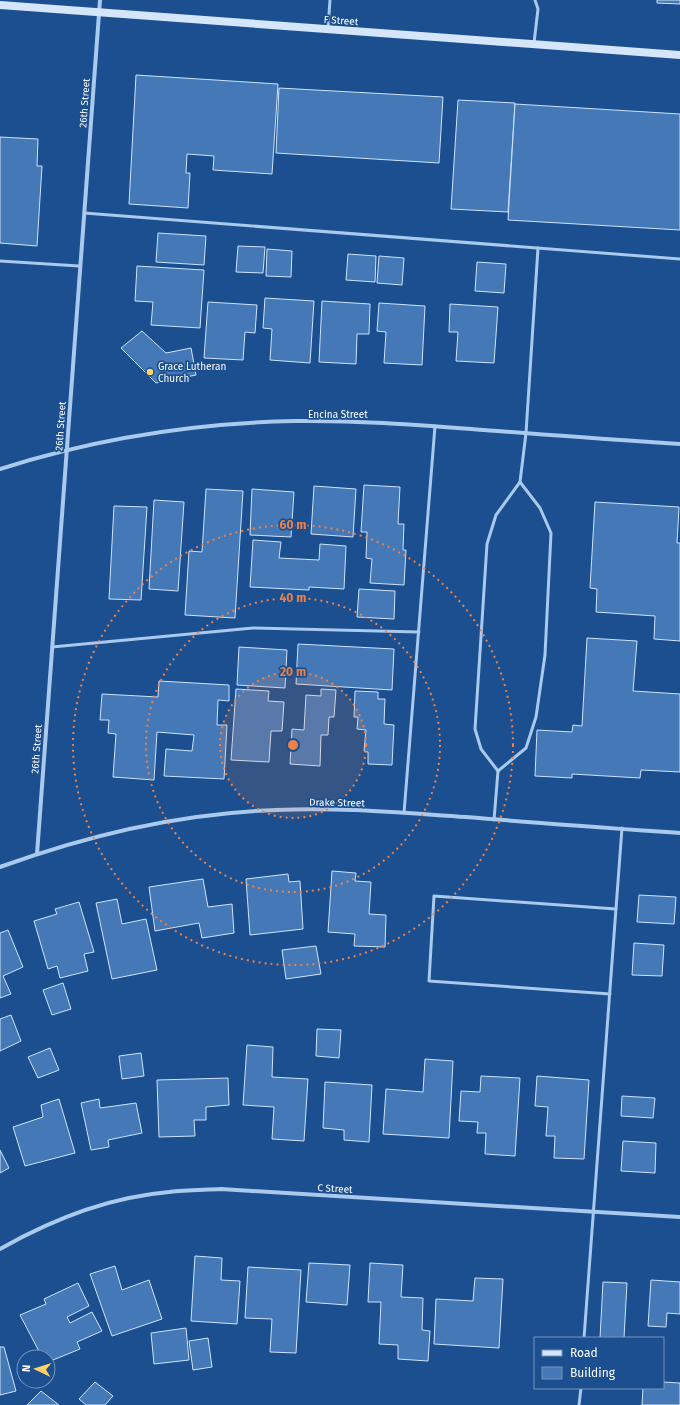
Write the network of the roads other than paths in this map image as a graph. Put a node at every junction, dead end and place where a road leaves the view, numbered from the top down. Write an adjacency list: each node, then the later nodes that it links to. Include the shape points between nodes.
1 (100, 0): 5 (street, 26th Street)
2 (330, 0): 6 (lane)
3 (535, 0): 7 (lane, via 538,9)
4 (0, 5): 5 (main road, F Street)
5 (99, 12): 6 (main road, F Street); 9 (street, 26th Street)
6 (328, 29): 7 (main road, F Street)
7 (534, 45): 8 (main road, F Street)
8 (680, 56)
9 (83, 213): 10 (lane); 13 (street, 26th Street)
10 (538, 248): 11 (lane); 15 (lane)
11 (680, 259)
12 (0, 261): 13 (lane)
13 (79, 266): 17 (street, 26th Street)
14 (434, 426): 15 (street, Encina Street); 17 (street, Encina Street, via 294,421 213,427); 20 (lane)
15 (526, 433): 16 (street, Encina Street); 19 (lane)
16 (680, 444)
17 (66, 451): 18 (street, Encina Street); 21 (street, 26th Street)
18 (0, 469)
19 (520, 482): 22 (lane, via 496,515 487,544 475,728 481,749); 22 (lane, via 540,508 551,533 545,655 536,717 526,748)
20 (418, 632): 21 (lane, via 252,628); 23 (lane)
21 (52, 647): 27 (street, 26th Street)
22 (498, 771): 24 (lane)
23 (404, 813): 24 (street, Drake Street); 27 (street, Drake Street, via 355,809 276,810 197,817 120,831)
24 (494, 820): 25 (street, Drake Street)
25 (622, 828): 26 (street, Drake Street); 29 (lane)
26 (680, 833)
27 (37, 854): 28 (street, Drake Street)
28 (0, 867)
29 (616, 909): 30 (lane); 30 (lane, via 434,896 429,981)
30 (610, 994): 31 (lane)
31 (594, 1212): 32 (street, C Street); 33 (street, C Street, via 221,1189 168,1192 116,1202 65,1217); 34 (lane)
32 (680, 1217)
33 (0, 1249)
34 (584, 1337)
35 (581, 1389): 36 (lane)
36 (579, 1405)

